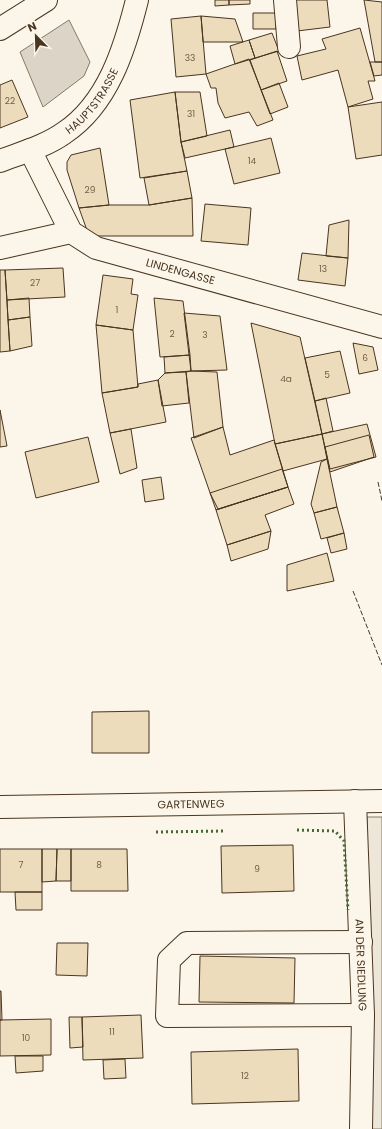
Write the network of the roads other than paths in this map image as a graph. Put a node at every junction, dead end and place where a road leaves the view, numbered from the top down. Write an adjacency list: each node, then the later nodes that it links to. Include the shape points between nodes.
1 (46, 0): 4 (street)
2 (137, 0): 6 (street, HAUPTSTRASSE, via 130,29 115,70 92,108 64,133)
3 (285, 0): 5 (street)
4 (0, 29)
5 (289, 47)
6 (30, 150): 7 (street, HAUPTSTRASSE); 8 (street, LINDENGASSE)
7 (0, 161)
8 (72, 232): 9 (street); 10 (street, LINDENGASSE, via 96,248)
9 (0, 248)
10 (382, 327)
11 (355, 801): 12 (street, GARTENWEG); 13 (street, GARTENWEG); 14 (street, AN DER SIEDLUNG)
12 (382, 801)
13 (0, 807)
14 (361, 942): 15 (street, AN DER SIEDLUNG); 15 (street, via 187,943 169,960 167,1016)
15 (363, 1015): 16 (street, AN DER SIEDLUNG)
16 (361, 1129)

